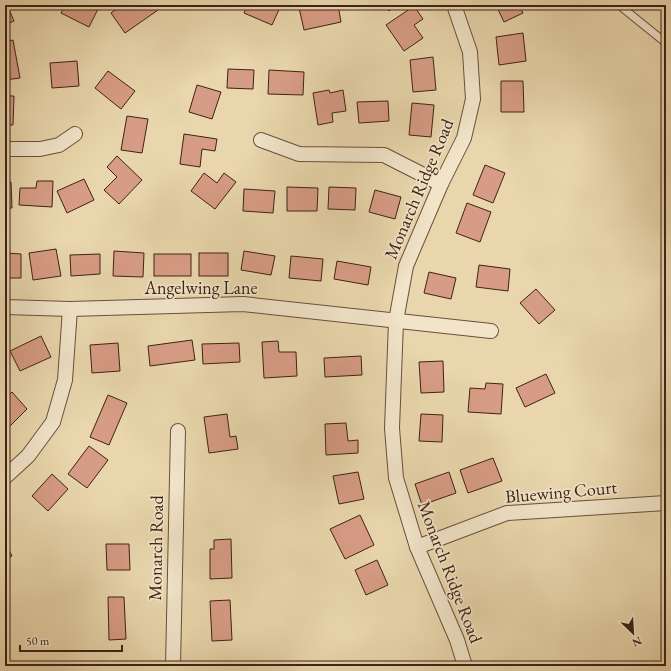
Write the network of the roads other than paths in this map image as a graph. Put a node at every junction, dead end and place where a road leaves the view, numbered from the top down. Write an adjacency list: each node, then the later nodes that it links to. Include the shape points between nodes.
1 (454, 5): 7 (street, Monarch Ridge Road, via 470,52 473,99 464,138)
2 (619, 5): 3 (lane)
3 (666, 43)
4 (76, 134): 6 (street, via 59,145 40,149)
5 (261, 140): 7 (street, via 299,154 384,155)
6 (5, 149)
7 (441, 184): 10 (street, Monarch Ridge Road, via 406,266)
8 (5, 307): 9 (street, Angelwing Lane)
9 (70, 309): 10 (street, Angelwing Lane, via 243,304); 13 (street, via 65,380 53,422 28,456)
10 (396, 321): 11 (street, Angelwing Lane); 15 (street, Monarch Ridge Road, via 392,428 396,478)
11 (491, 331)
12 (178, 431): 16 (street, Monarch Road)
13 (5, 477)
14 (666, 503): 15 (street, Bluewing Court, via 507,513)
15 (417, 547): 17 (street, Monarch Ridge Road, via 457,640)
16 (172, 666)
17 (465, 666)

